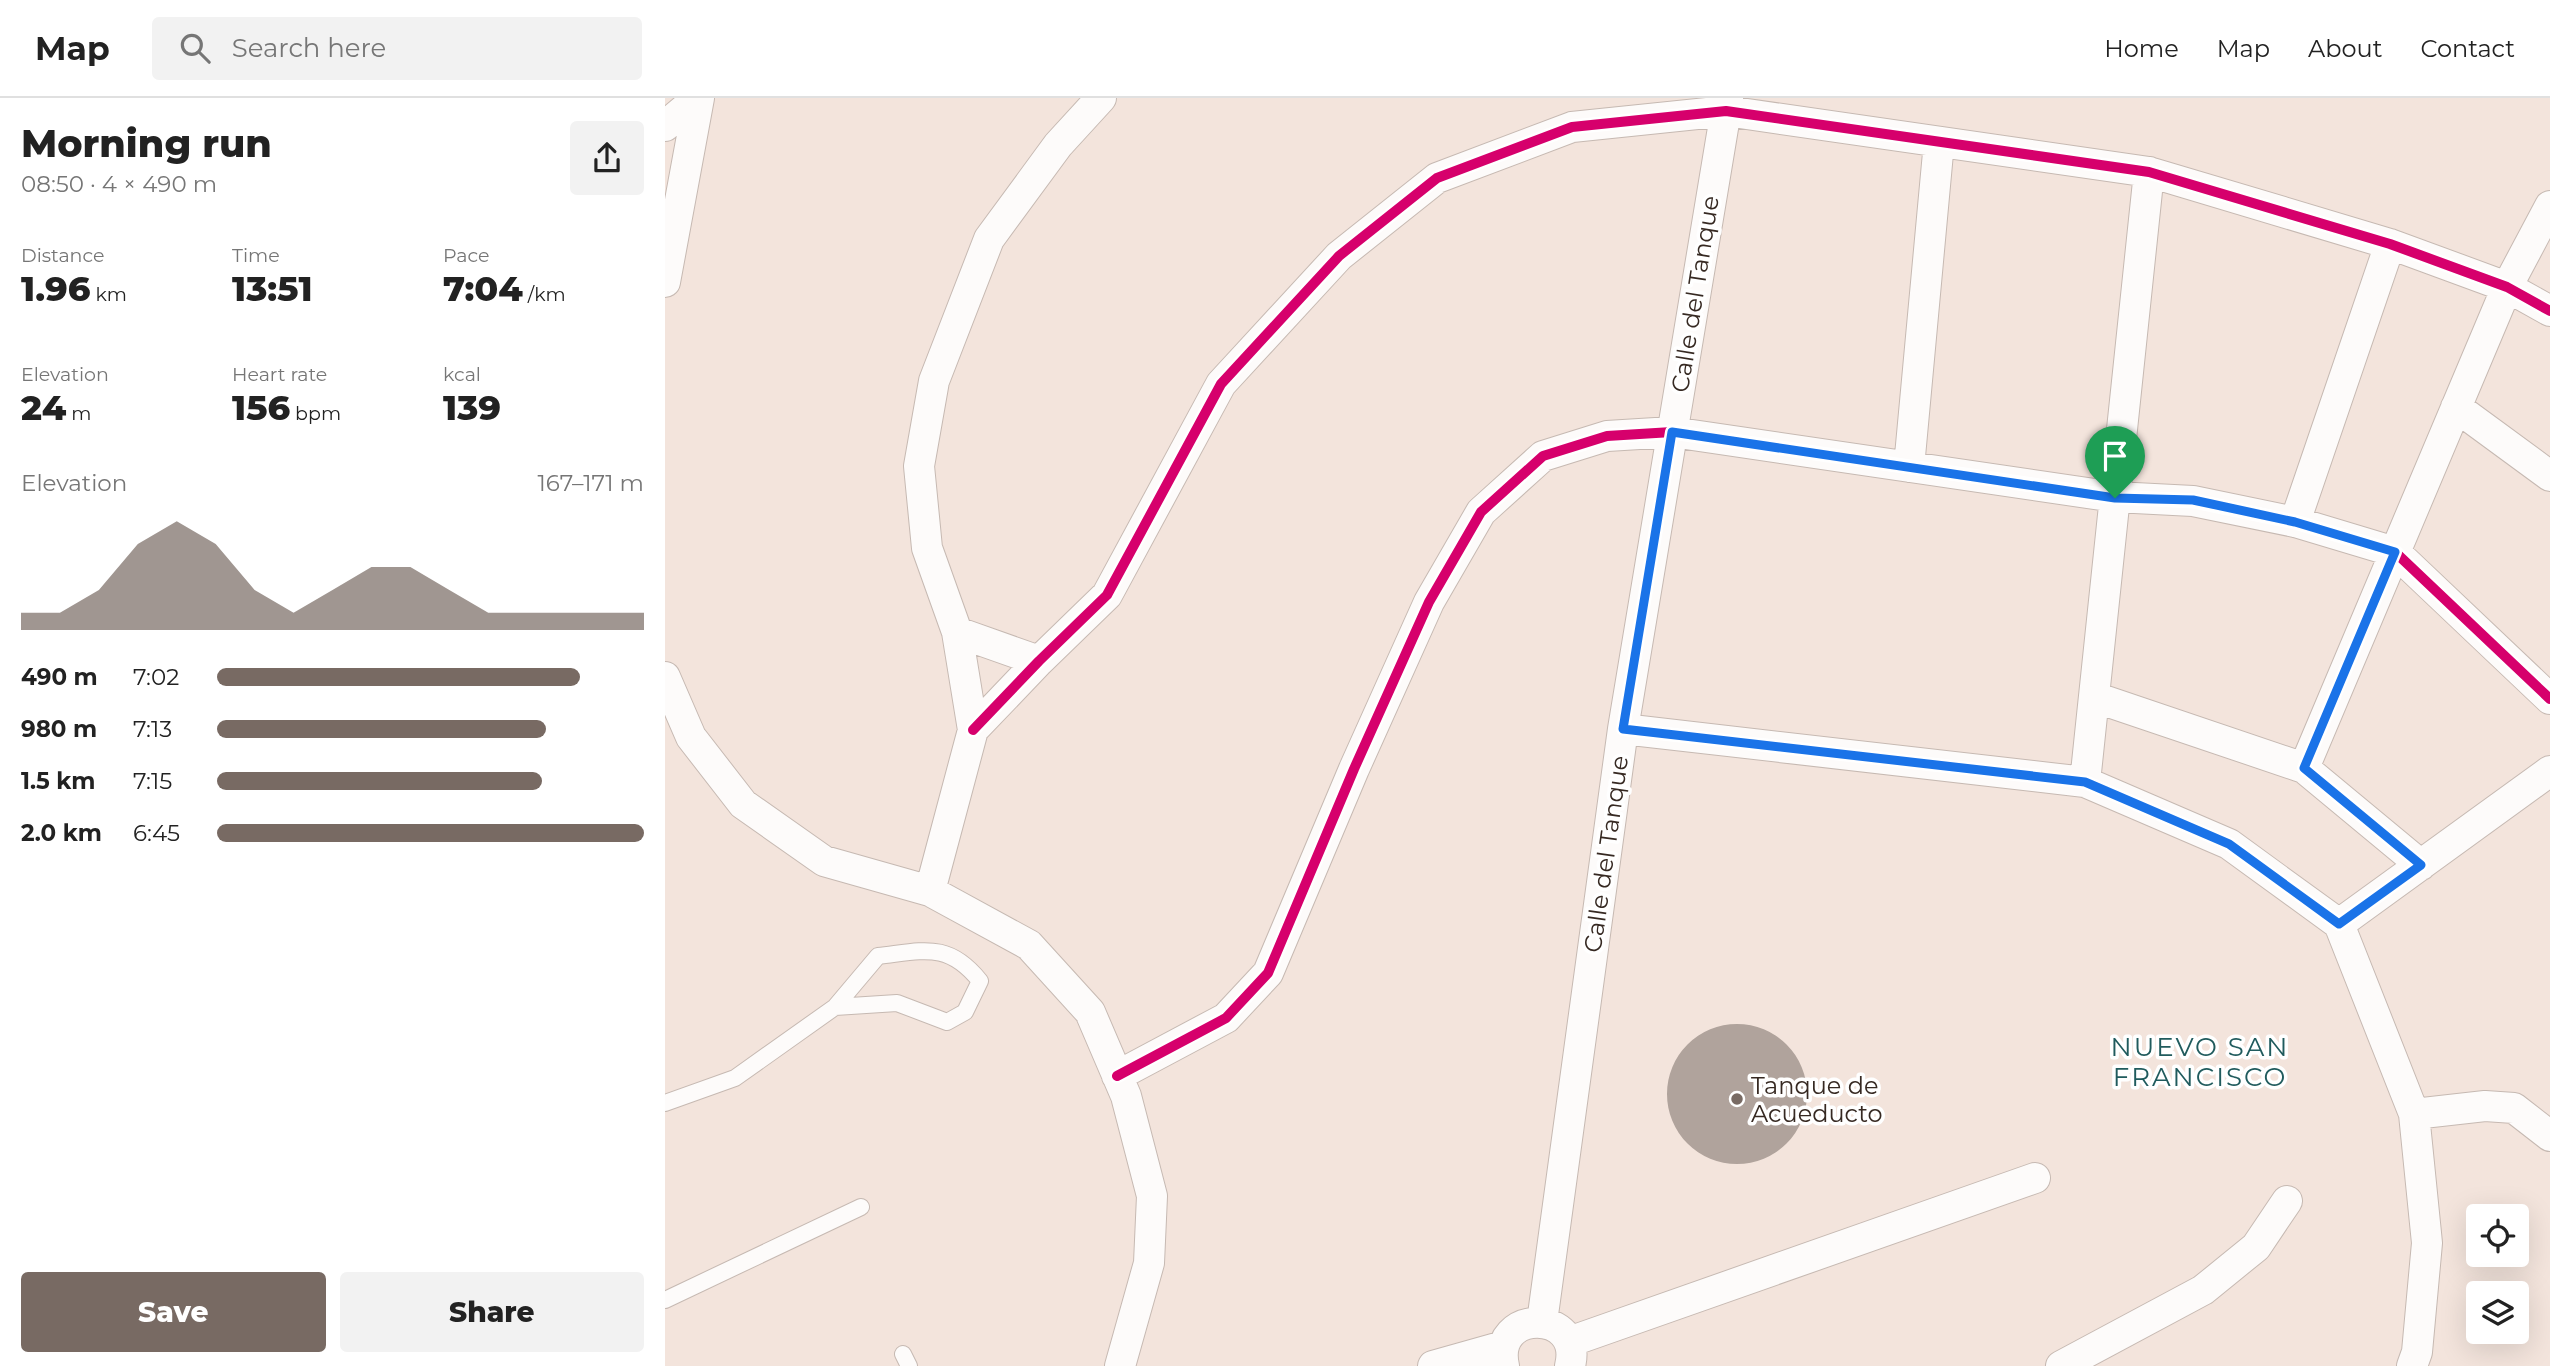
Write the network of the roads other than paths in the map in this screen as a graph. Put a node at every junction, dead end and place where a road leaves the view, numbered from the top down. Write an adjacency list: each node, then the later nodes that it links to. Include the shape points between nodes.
1 (698, 98): 4 (street); 9 (street)
2 (1101, 98): 19 (street, via 1058,145 989,239 934,381 919,466 927,548)
3 (1727, 104): 5 (street); 13 (street, Calle del Tanque); 20 (street, via 1572,127 1437,178 1339,256 1221,384 1107,595)
4 (665, 126)
5 (1939, 142): 6 (street); 14 (street)
6 (2150, 172): 8 (street); 16 (street)
7 (2550, 206): 10 (street)
8 (2390, 244): 10 (street); 17 (street)
9 (665, 282)
10 (2507, 287): 11 (street); 12 (street)
11 (2550, 311)
12 (2456, 407): 15 (street); 18 (street)
13 (1672, 432): 14 (street); 24 (street, Calle del Tanque); 33 (street, via 1608,436 1543,456 1481,512 1429,602 1268,973 1226,1018)
14 (1909, 467): 16 (street)
15 (2550, 475)
16 (2115, 498): 17 (street, via 2193,500); 22 (street)
17 (2295, 522): 18 (street)
18 (2395, 552): 23 (street); 26 (street)
19 (957, 632): 20 (street); 25 (street)
20 (1039, 661): 25 (street)
21 (665, 677): 30 (street, via 691,737 743,804 824,862)
22 (2094, 697): 26 (street); 27 (street)
23 (2550, 699)
24 (1623, 729): 27 (street); 41 (street, Calle del Tanque)
25 (974, 730): 30 (street)
26 (2304, 768): 29 (street)
27 (2085, 782): 31 (street, via 2229,844)
28 (2545, 785): 29 (street)
29 (2421, 865): 31 (street)
30 (930, 891): 33 (street, via 1029,945 1090,1012)
31 (2339, 924): 35 (street)
32 (835, 1007): 32 (lane, via 897,1003 947,1022 965,1012 980,981 968,966 937,950 878,956); 34 (lane, via 735,1078)
33 (1117, 1076): 44 (street, via 1152,1196 1149,1263)
34 (665, 1103)
35 (2414, 1114): 36 (street, via 2485,1106 2514,1108); 47 (street, via 2427,1243)
36 (2550, 1136)
37 (2035, 1178): 42 (street)
38 (2287, 1201): 46 (street, via 2256,1247 2203,1290)
39 (861, 1207): 40 (lane)
40 (665, 1300)
41 (1542, 1322): 42 (street, via 1563,1333); 43 (street, via 1530,1322 1510,1335)
42 (1569, 1354)
43 (1504, 1356): 45 (street)
44 (1120, 1366)
45 (1433, 1366)
46 (2061, 1366)
47 (2412, 1366)

